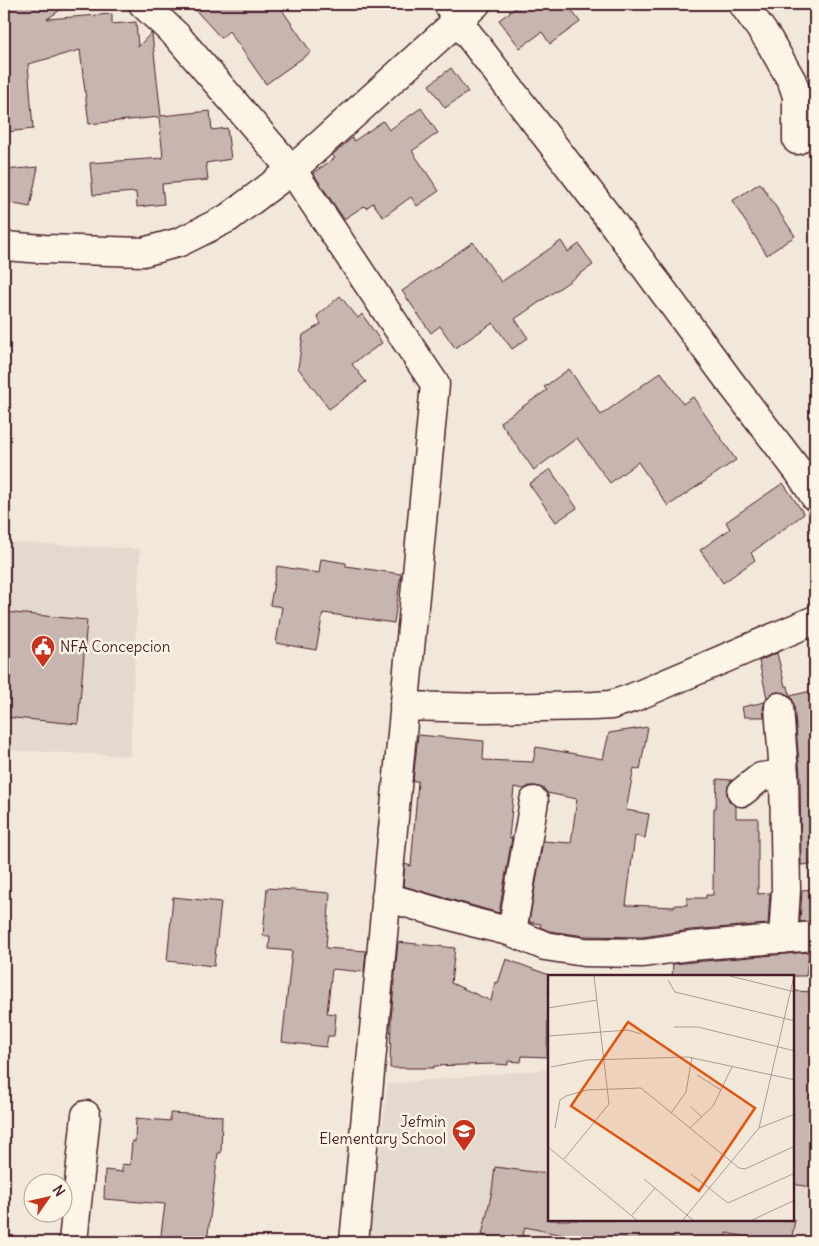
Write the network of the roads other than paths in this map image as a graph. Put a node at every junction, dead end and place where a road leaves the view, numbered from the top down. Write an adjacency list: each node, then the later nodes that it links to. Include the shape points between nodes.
1 (143, 4): 5 (street, via 176,36)
2 (743, 4): 4 (street, via 792,81 797,96)
3 (461, 9): 5 (street); 7 (street)
4 (797, 140)
5 (292, 170): 6 (street, via 228,218 180,242 143,252); 9 (street, via 435,384)
6 (4, 246)
7 (815, 497)
8 (815, 620): 9 (street, via 611,704 484,708)
9 (404, 706): 14 (street)
10 (779, 707): 11 (street)
11 (784, 774): 12 (street, via 761,777); 17 (street, via 786,890)
12 (742, 792)
13 (534, 801): 15 (street)
14 (386, 897): 15 (street); 20 (street)
15 (512, 932): 17 (street, via 545,946 584,952 643,953)
16 (815, 936): 17 (street)
17 (783, 939)
18 (86, 1115): 19 (street)
19 (73, 1242)
20 (354, 1242)

